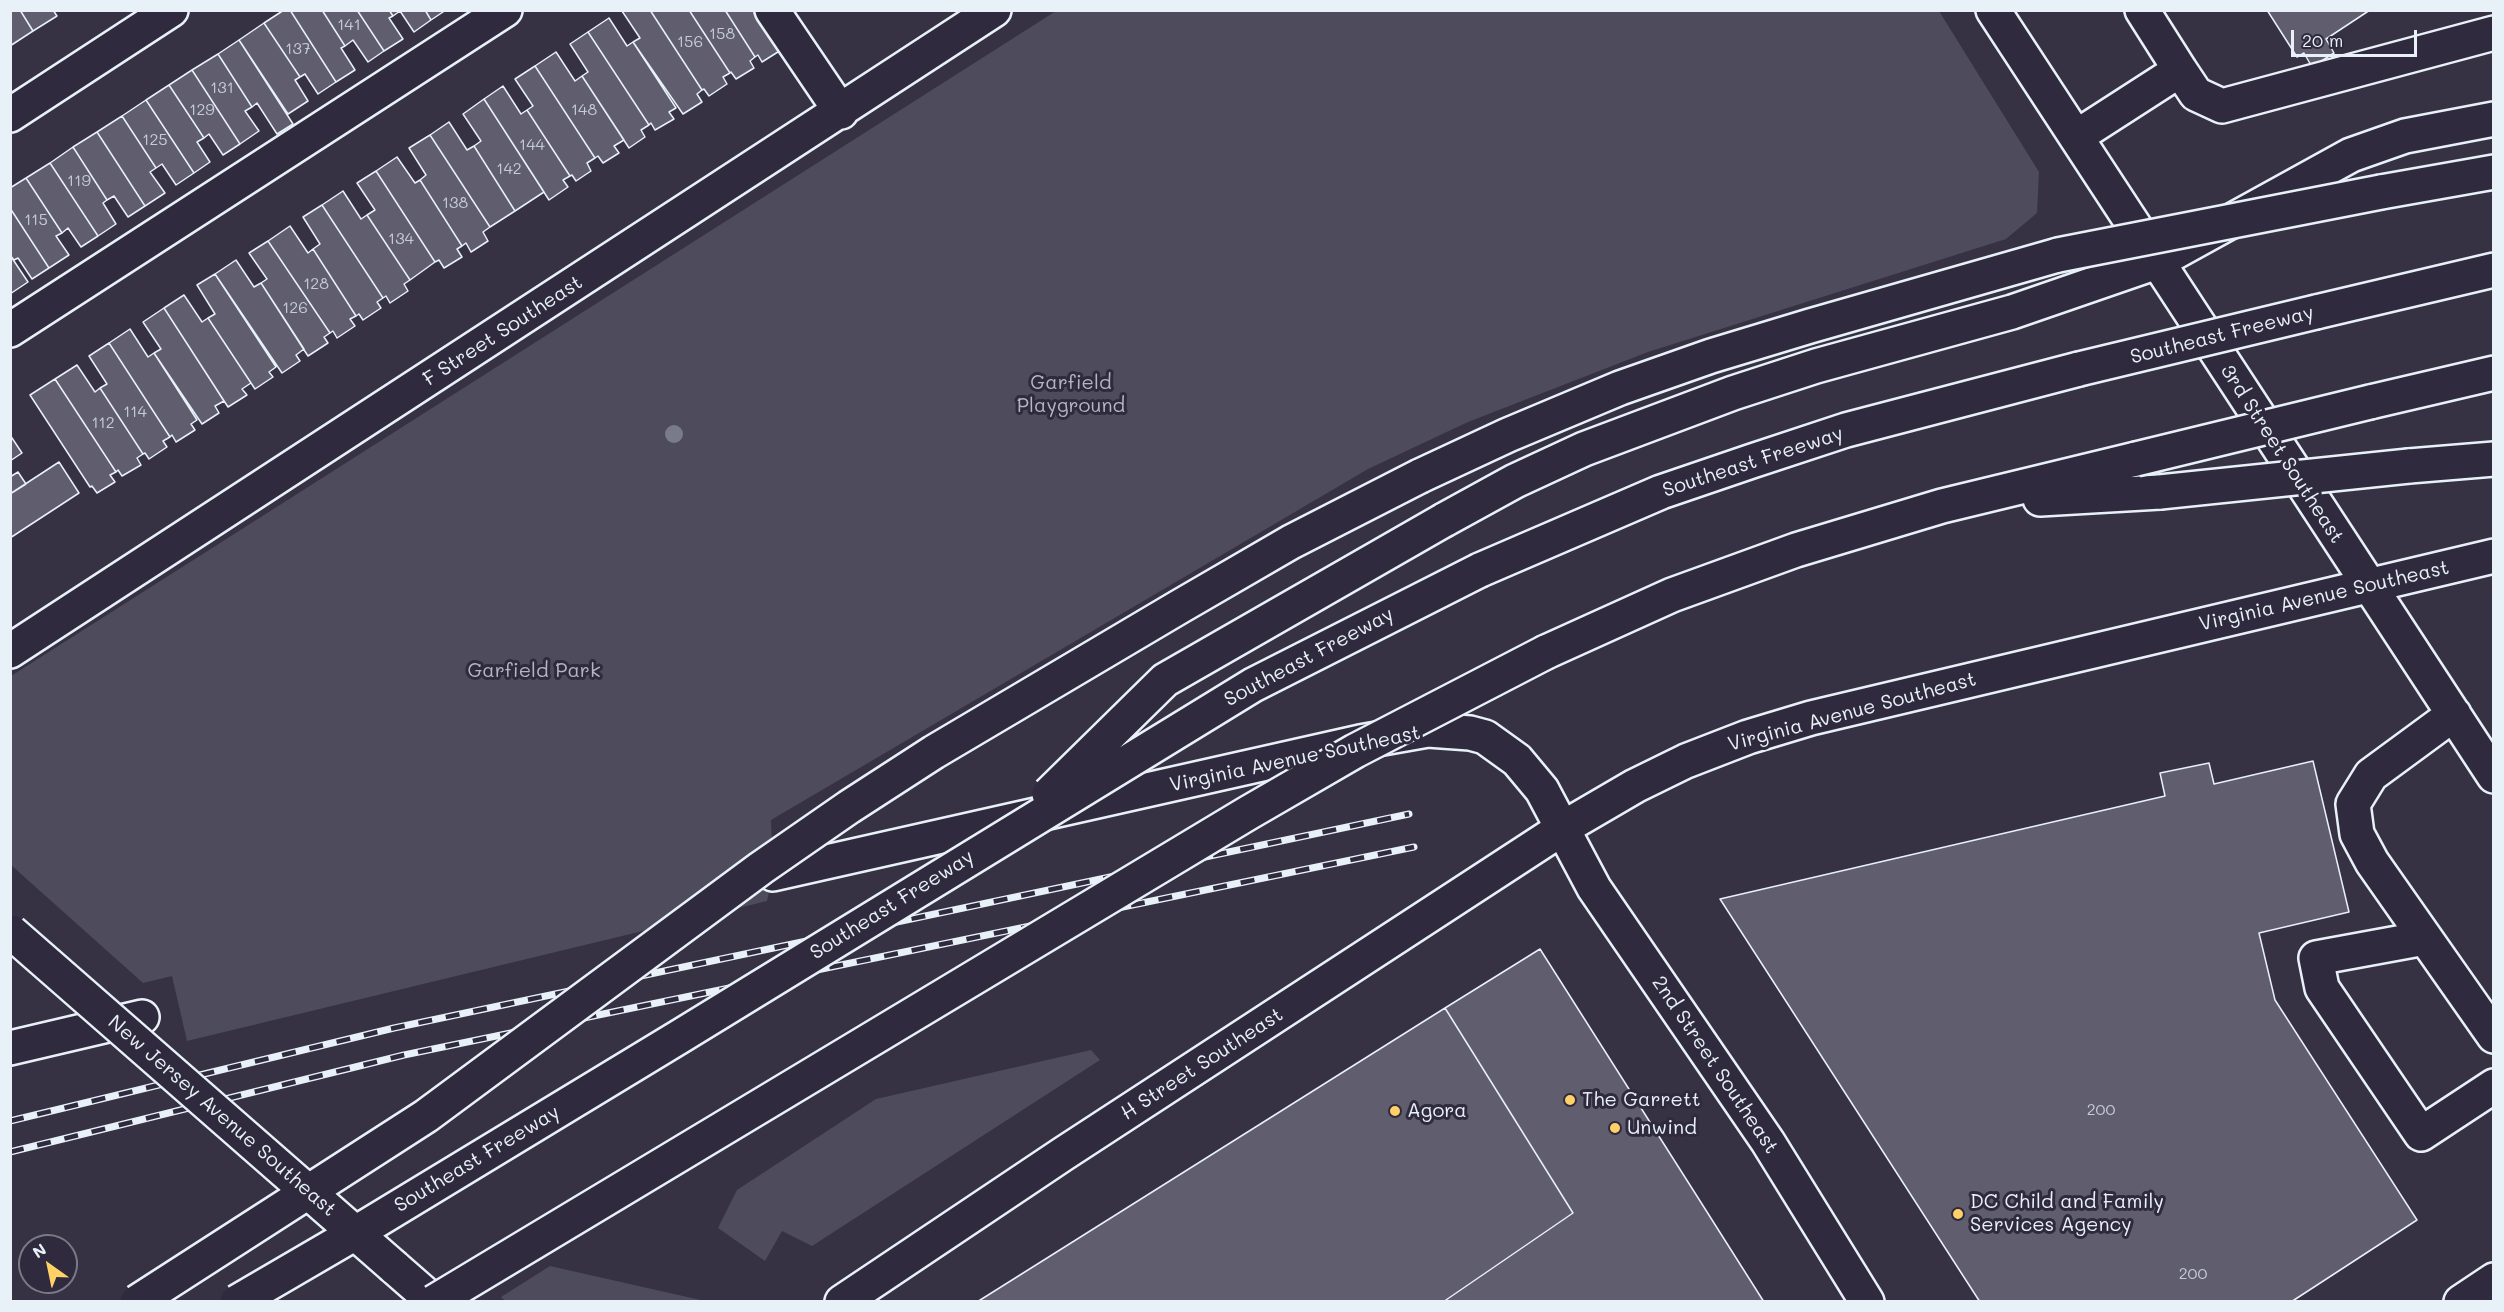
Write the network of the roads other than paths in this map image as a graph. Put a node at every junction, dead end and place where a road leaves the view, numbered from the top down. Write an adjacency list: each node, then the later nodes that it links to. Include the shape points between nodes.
1 (171, 10): 10 (main road)
2 (505, 10): 16 (main road)
3 (772, 10): 9 (main road)
4 (994, 10): 9 (main road, F Street Southeast)
5 (1993, 10): 12 (main road, 3rd Street Southeast)
6 (2142, 10): 8 (main road)
7 (2485, 26): 8 (main road, via 2222,106 2196,94)
8 (2180, 70): 12 (main road)
9 (841, 112): 22 (main road, F Street Southeast)
10 (10, 115)
11 (2493, 119): 14 (main road, via 2405,136 2351,155)
12 (2076, 137): 14 (main road, 3rd Street Southeast)
13 (2493, 172): 35 (main road, bridge, via 2058,255 1810,326 1620,388 1420,476 1291,542 934,752 761,868 426,1116)
14 (2157, 262): 21 (main road, 3rd Street Southeast); 26 (main road, bridge, via 2012,312 1733,393 1584,449 1515,481 1165,680)
15 (2493, 270): 26 (main road, Southeast Freeway, bridge, via 2079,369 1846,430 1661,492 1480,570 1253,685)
16 (10, 330)
17 (2493, 373): 19 (main road, bridge)
18 (2493, 459): 19 (main road, bridge, via 2160,492)
19 (1942, 506): 37 (main road, bridge, via 1796,550 1672,594 1545,652 1376,740)
20 (2493, 556): 21 (main road, Virginia Avenue Southeast)
21 (2369, 586): 23 (main road, 3rd Street Southeast); 25 (main road, Virginia Avenue Southeast, via 1811,718 1716,748 1660,772)
22 (10, 651)
23 (2454, 714): 24 (main road, 3rd Street Southeast); 29 (main road, via 2372,775 2353,804 2357,834 2372,862)
24 (2493, 776)
25 (1563, 828): 27 (main road, Virginia Avenue Southeast, via 1542,790 1507,751 1470,733 1428,730); 38 (main road, H Street Southeast); 39 (main road, 2nd Street Southeast, via 1594,888 1768,1142)
26 (1008, 834): 36 (main road, Southeast Freeway, bridge)
27 (773, 874)
28 (11, 932): 37 (main road, New Jersey Avenue Southeast, bridge)
29 (2425, 938): 31 (main road); 33 (main road, via 2316,958 2322,988 2421,1134)
30 (142, 1017): 32 (main road)
31 (2493, 1036)
32 (10, 1048)
33 (2493, 1086)
34 (2493, 1280): 40 (main road)
35 (137, 1302)
36 (237, 1302)
37 (434, 1302)
38 (842, 1302)
39 (1867, 1302)
40 (2461, 1302)

